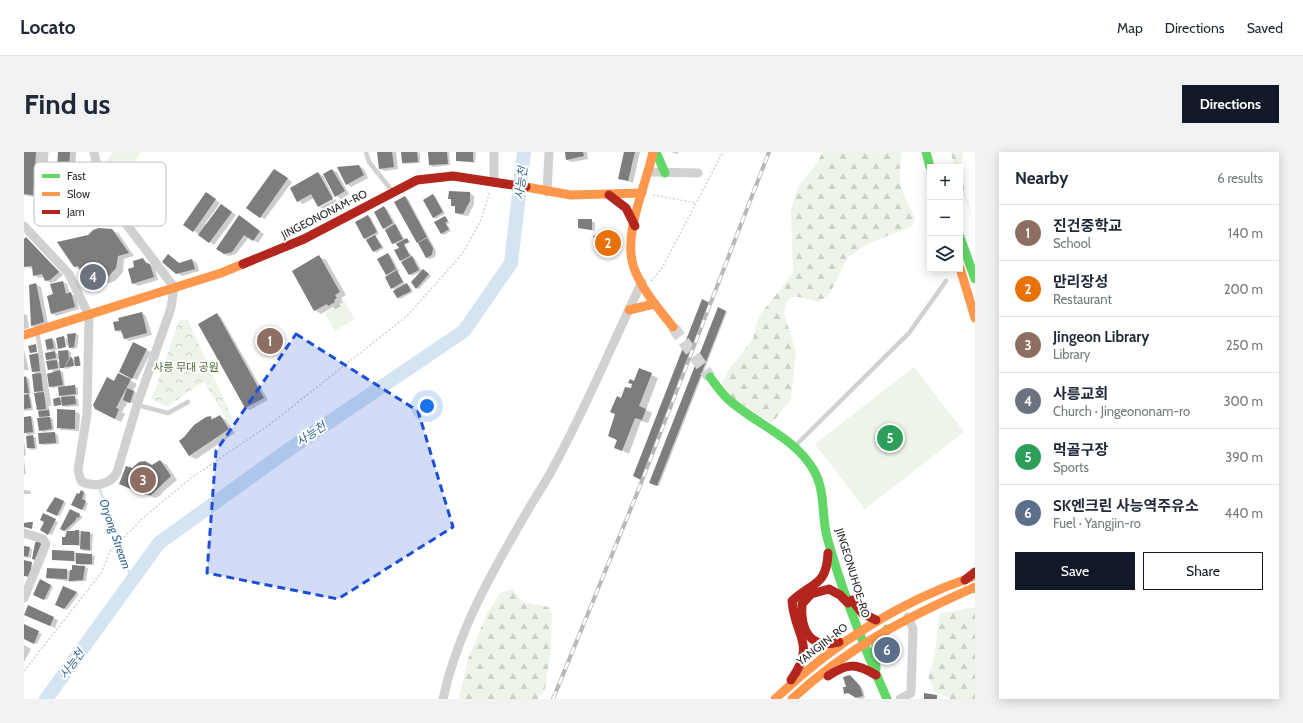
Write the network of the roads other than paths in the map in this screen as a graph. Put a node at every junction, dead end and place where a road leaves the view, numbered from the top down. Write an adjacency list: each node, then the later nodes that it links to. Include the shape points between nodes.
1 (44, 152): 10 (street)
2 (94, 152): 11 (street)
3 (366, 152): 19 (lane, via 369,162)
4 (494, 152): 17 (street)
5 (549, 152): 18 (street)
6 (653, 152): 14 (main road)
7 (656, 152): 15 (main road)
8 (926, 152): 12 (main road)
9 (936, 152): 13 (main road)
10 (43, 162)
11 (96, 162)
12 (929, 164)
13 (939, 164)
14 (650, 172): 15 (street); 20 (main road)
15 (665, 173): 16 (street)
16 (698, 173)
17 (497, 182): 18 (main road, JINGEONONAM-RO); 19 (main road, JINGEONONAM-RO, via 453,176 418,180)
18 (545, 191): 21 (main road, JINGEONONAM-RO, via 571,195)
19 (393, 192): 30 (main road, JINGEONONAM-RO, via 304,239 221,273)
20 (642, 193): 21 (main road, JINGEONONAM-RO); 24 (main road)
21 (609, 195): 24 (main road, via 630,211)
22 (24, 226): 33 (street, via 69,274)
23 (128, 226): 30 (street)
24 (635, 226): 29 (main road, via 631,249 632,261)
25 (963, 245): 27 (main road)
26 (961, 272): 34 (main road)
27 (975, 279)
28 (946, 281): 42 (lane, via 909,333)
29 (647, 282): 31 (main road); 32 (street)
30 (174, 287): 33 (main road, JINGEONONAM-RO); 41 (street, via 171,308)
31 (654, 304): 32 (main road); 35 (main road)
32 (629, 310): 61 (street, via 554,468 508,544 473,609 449,673)
33 (88, 316): 36 (main road, JINGEONONAM-RO); 41 (street, via 87,414 78,470 81,481 86,484 108,483 114,479)
34 (975, 318)
35 (673, 327)
36 (37, 331): 37 (main road, JINGEONONAM-RO); 40 (lane)
37 (24, 335)
38 (710, 377): 42 (main road, JINGEONUHOE-RO, via 729,399)
39 (188, 402): 41 (lane, via 168,413)
40 (49, 404)
41 (137, 405)
42 (794, 446): 44 (main road, JINGEONUHOE-RO, via 813,469 823,493)
43 (24, 533): 50 (street, via 43,539 46,544)
44 (826, 534): 48 (main road, JINGEONUHOE-RO); 60 (main road, via 829,568 820,580 799,592 792,601 792,610 805,650 797,672)
45 (975, 572): 47 (main road)
46 (975, 576): 47 (main road, YANGJIN-RO)
47 (965, 580): 53 (main road, YANGJIN-RO, via 906,604)
48 (842, 583): 51 (main road, JINGEONUHOE-RO); 53 (main road, via 860,613)
49 (974, 588): 52 (main road, YANGJIN-RO)
50 (24, 598)
51 (849, 604): 55 (main road, JINGEONUHOE-RO); 56 (main road, via 829,589 812,594 804,600 801,610 807,633 818,645 829,646)
52 (908, 617): 54 (main road, YANGJIN-RO); 65 (street, via 913,629 911,693)
53 (876, 620): 55 (main road, YANGJIN-RO)
54 (888, 628): 57 (main road, YANGJIN-RO); 58 (main road, via 875,649)
55 (858, 631): 56 (main road, YANGJIN-RO); 57 (main road, JINGEONUHOE-RO)
56 (844, 640): 60 (main road, YANGJIN-RO)
57 (862, 642): 58 (main road, JINGEONUHOE-RO); 59 (main road, YANGJIN-RO)
58 (876, 674): 59 (main road, via 852,664 841,667 816,684); 64 (main road, JINGEONUHOE-RO)
59 (805, 687): 63 (main road, YANGJIN-RO)
60 (786, 688): 62 (main road, YANGJIN-RO)
61 (443, 699)
62 (775, 699)
63 (792, 699)
64 (887, 699)
65 (900, 699)

